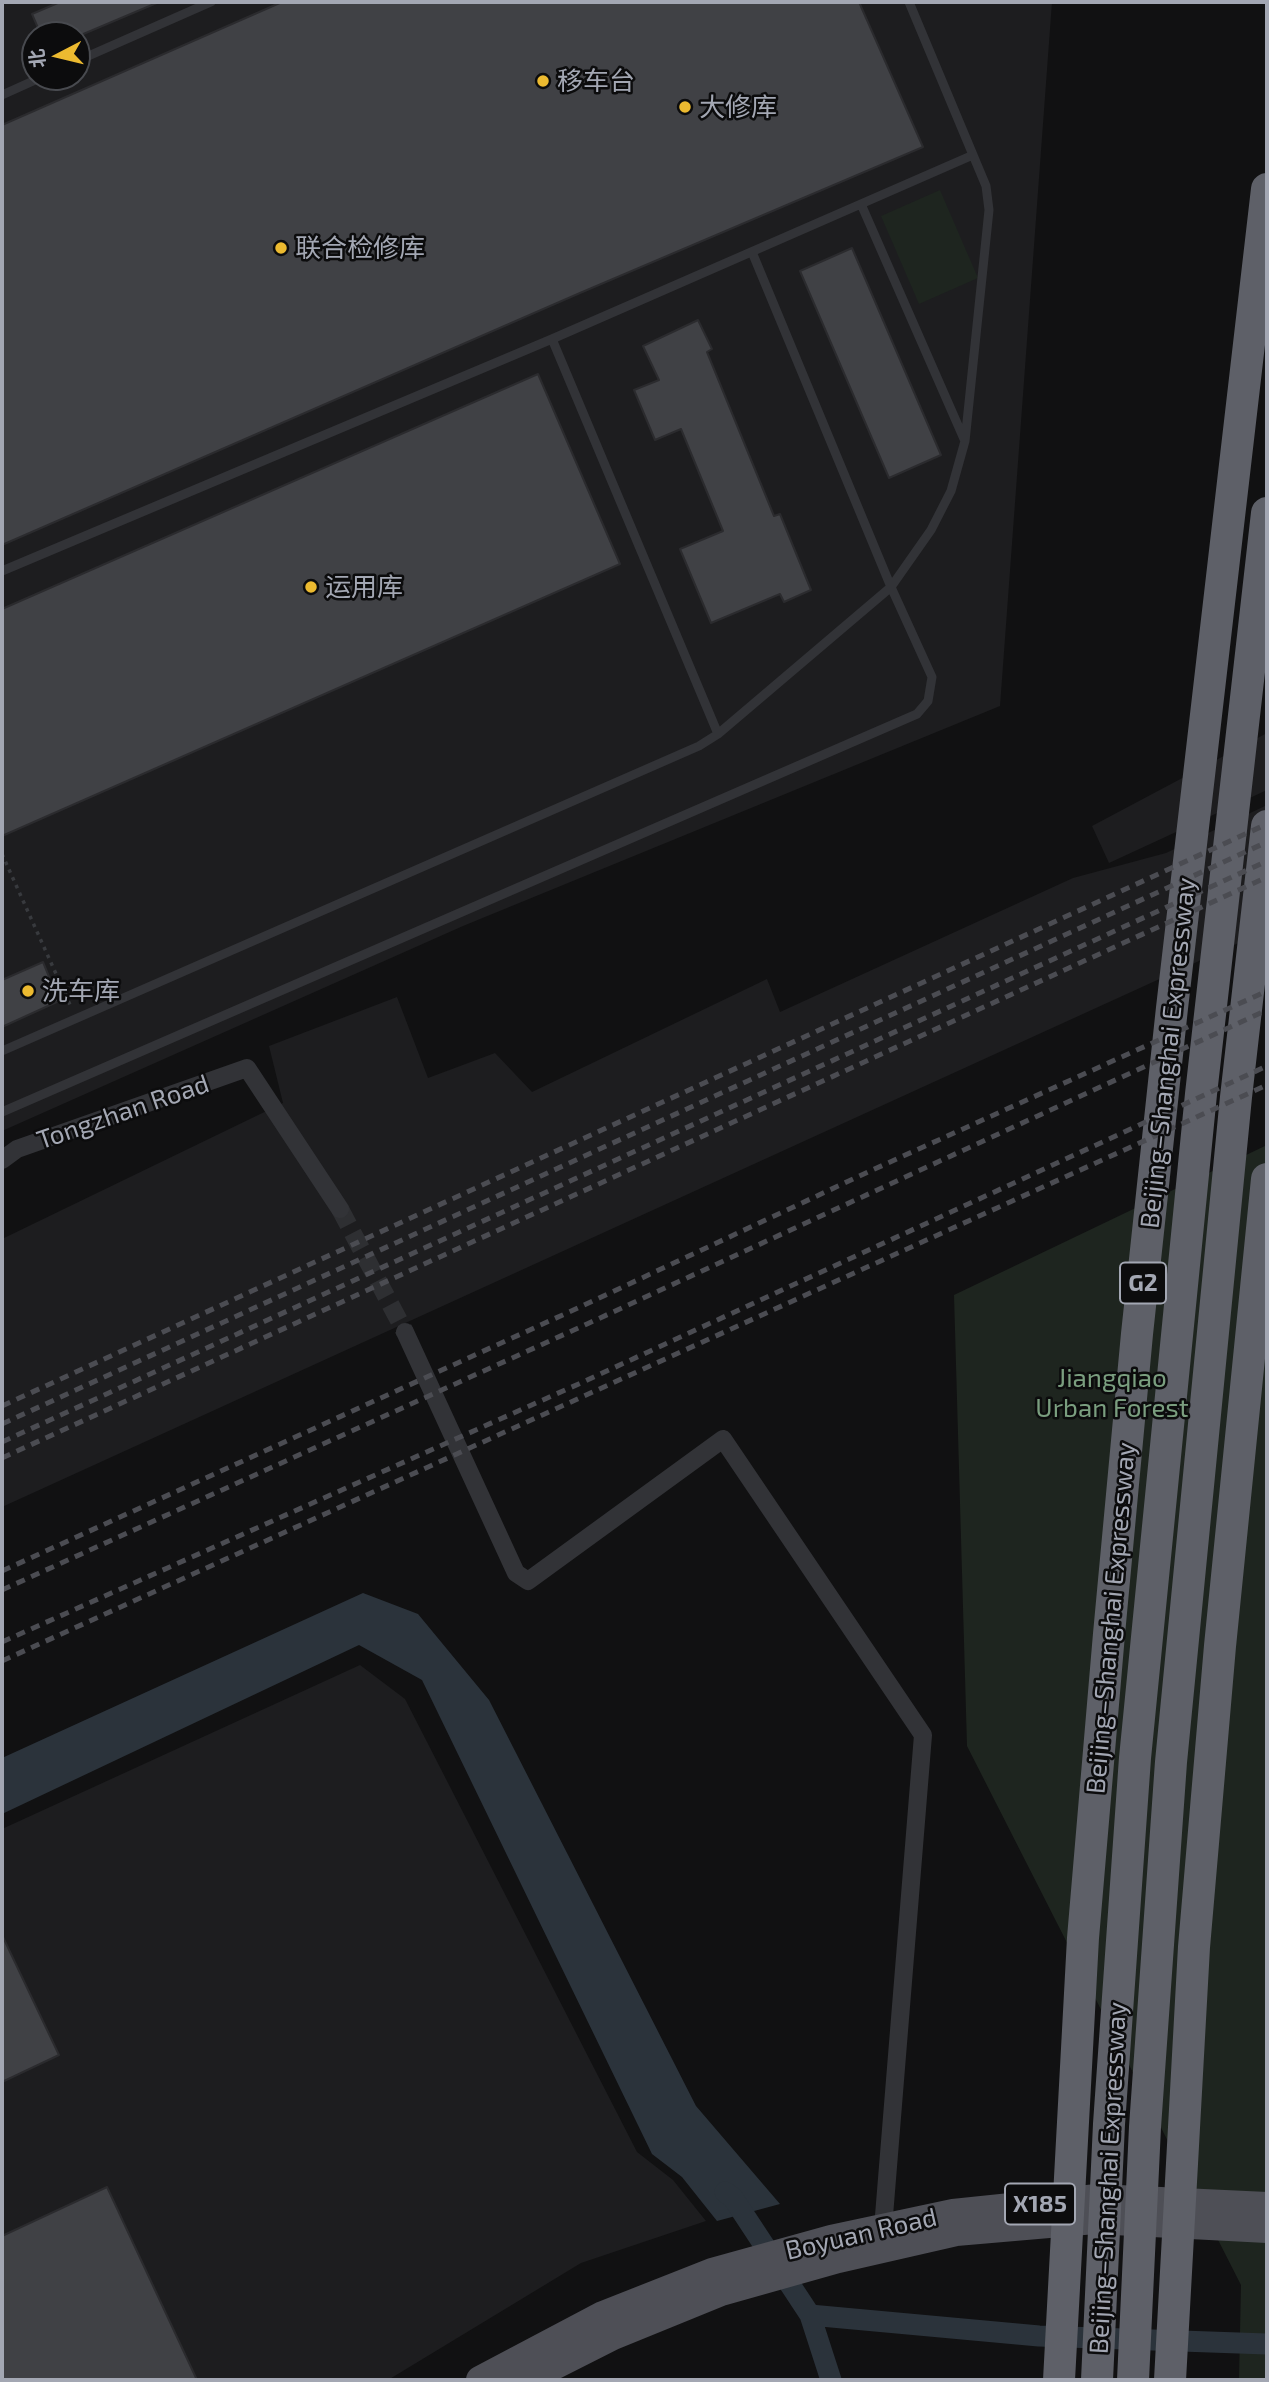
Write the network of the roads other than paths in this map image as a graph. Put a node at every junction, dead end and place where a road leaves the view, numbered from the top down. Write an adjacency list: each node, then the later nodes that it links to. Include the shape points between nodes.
1 (211, 2): 3 (lane)
2 (909, 2): 6 (lane)
3 (91, 55)
4 (21, 86): 5 (lane)
5 (2, 95)
6 (973, 155): 8 (lane); 11 (lane, via 986,186 989,210)
7 (1267, 189): 30 (highway, Beijing–Shanghai Expressway / G2, via 1171,1021 1110,1620 1083,1938)
8 (861, 204): 9 (lane); 11 (lane)
9 (752, 252): 10 (lane); 14 (lane)
10 (552, 340): 13 (lane); 15 (lane)
11 (965, 441): 14 (lane, via 951,491)
12 (1267, 513): 31 (highway, Beijing–Shanghai Expressway / G2, via 1201,1094 1138,1731 1109,2124)
13 (2, 571)
14 (891, 587): 15 (lane); 18 (lane, via 932,677 928,701 917,713)
15 (718, 734): 17 (lane)
16 (1267, 826): 32 (highway, Beijing–Shanghai Expressway, via 1171,1762 1145,2127)
17 (2, 1051)
18 (2, 1112)
19 (2, 1160): 21 (street, Tongzhan Road, via 17,1149 247,1068)
20 (1267, 1180): 33 (highway, via 1195,1933)
21 (340, 1209)
22 (405, 1332): 24 (street, via 516,1573 528,1581 723,1439 923,1735)
23 (1267, 2206): 24 (main road, Boyuan Road / X185, via 1097,2198 953,2213)
24 (883, 2228): 26 (main road, Boyuan Road / X185)
25 (1267, 2229): 26 (main road, Boyuan Road / X185, via 1095,2220 956,2232)
26 (823, 2252): 27 (main road, Boyuan Road / X185)
27 (734, 2277): 28 (main road, Boyuan Road / X185, via 603,2315); 29 (main road, Boyuan Road / X185, via 721,2292 613,2336)
28 (480, 2380)
29 (526, 2380)
30 (1059, 2380)
31 (1097, 2380)
32 (1133, 2380)
33 (1170, 2380)

